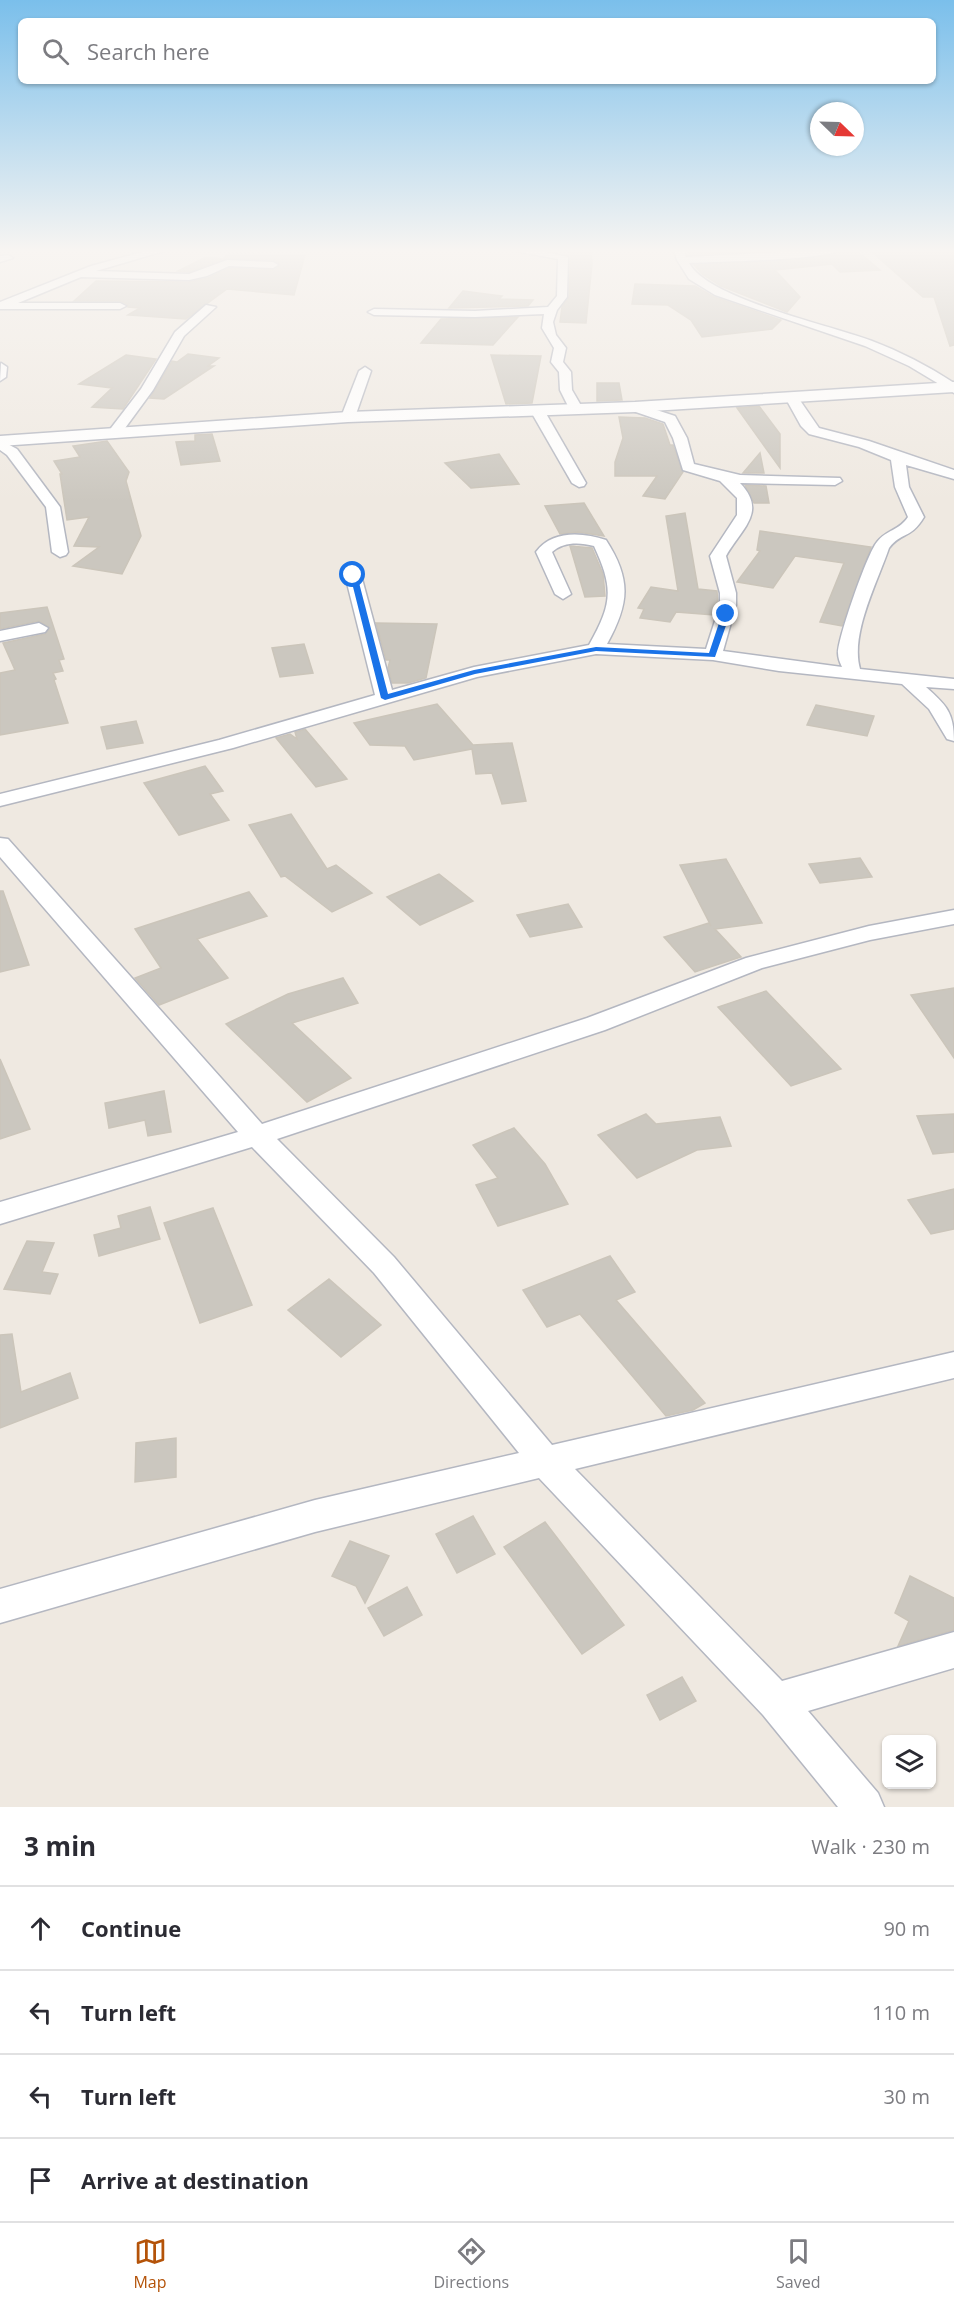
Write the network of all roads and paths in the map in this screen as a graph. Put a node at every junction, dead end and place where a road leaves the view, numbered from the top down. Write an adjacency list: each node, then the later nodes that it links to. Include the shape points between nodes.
1 (180, 333): 11 (street, via 147,390)
2 (549, 333): 7 (street, via 560,348 557,362 565,372 566,390)
3 (842, 333): 5 (street, via 893,353)
4 (365, 370): 10 (street)
5 (953, 387): 6 (street)
6 (792, 399): 9 (street); 13 (street, via 814,430)
7 (576, 409): 8 (street); 9 (street, via 635,407)
8 (537, 410): 10 (street); 17 (street)
9 (672, 412): 15 (street, via 688,466)
10 (348, 417): 11 (street)
11 (115, 432): 12 (street)
12 (0, 442): 18 (street, via 53,507)
13 (898, 458): 14 (street); 25 (street, via 902,487 916,517 908,530 890,536 881,547 849,638 847,654)
14 (954, 475)
15 (724, 477): 16 (street); 24 (street, via 740,488 747,498 747,509 718,556 728,605)
16 (835, 481)
17 (579, 483)
18 (60, 552)
19 (353, 575): 29 (street)
20 (562, 594): 23 (street, via 544,552 546,546 584,539 600,543 618,579 620,597)
21 (39, 628): 22 (street)
22 (0, 636)
23 (596, 649): 24 (street); 29 (street, via 474,672)
24 (712, 655): 25 (street)
25 (852, 672): 26 (street)
26 (907, 679): 27 (street); 30 (street)
27 (954, 684)
28 (954, 690): 30 (street, via 944,693)
29 (385, 698): 32 (street, via 226,744)
30 (936, 706): 31 (street)
31 (954, 735)
32 (0, 800)
33 (0, 844): 35 (street)
34 (954, 917): 35 (street, via 870,933 754,963 596,1024)
35 (257, 1136): 36 (street); 38 (street, via 384,1265)
36 (0, 1213)
37 (954, 1365): 38 (street)
38 (546, 1462): 39 (street, via 315,1516); 41 (street)
39 (0, 1606)
40 (954, 1650): 41 (street)
41 (776, 1702): 42 (street)
42 (864, 1807)

